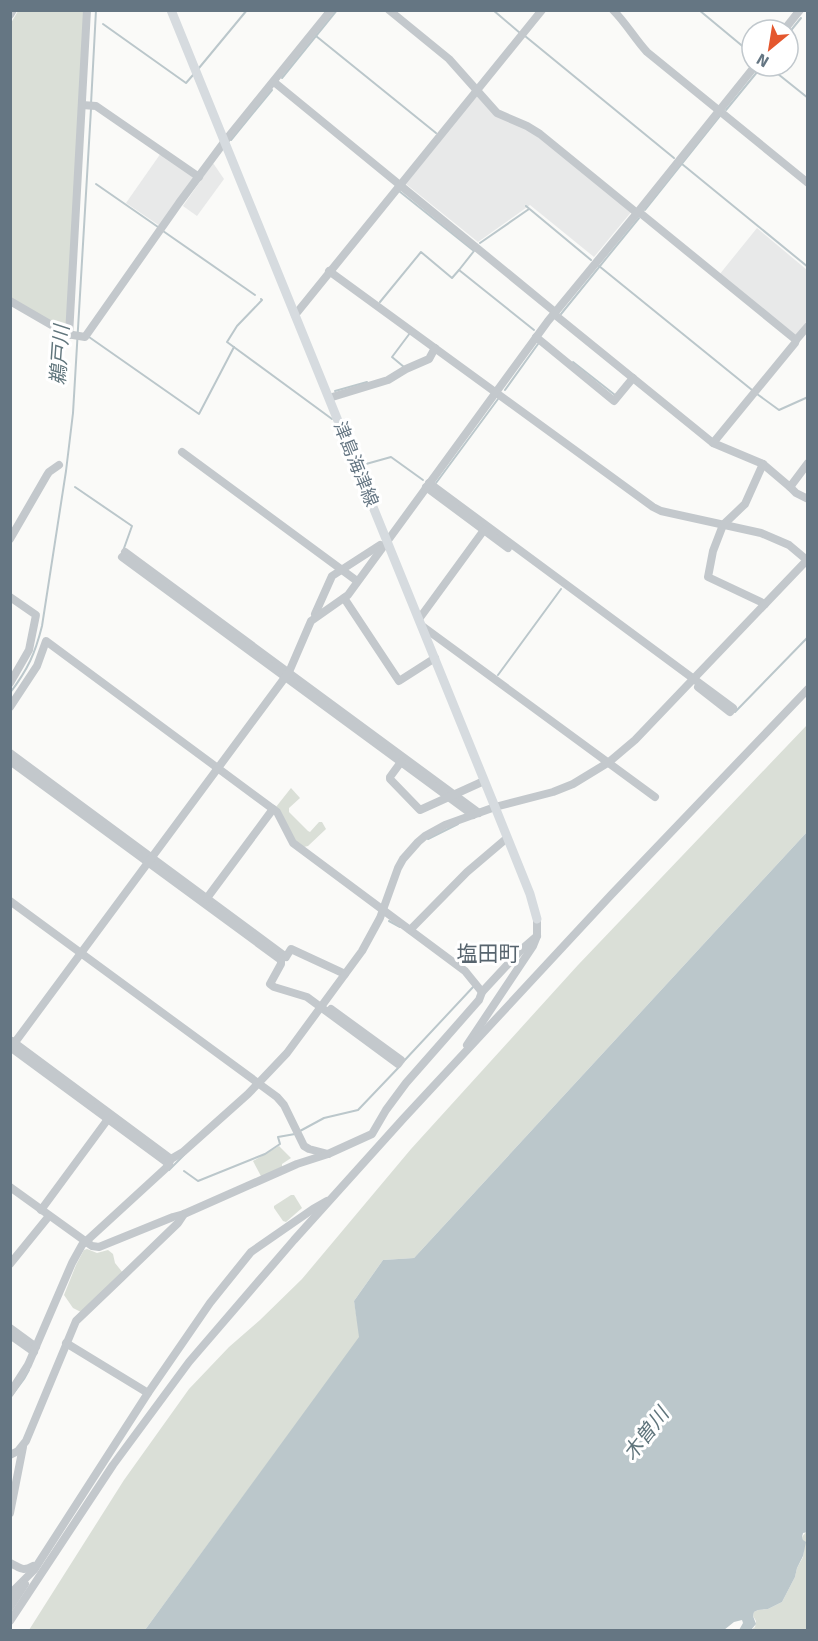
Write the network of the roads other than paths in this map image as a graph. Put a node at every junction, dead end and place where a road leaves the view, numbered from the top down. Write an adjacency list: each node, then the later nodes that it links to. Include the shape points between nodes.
1 (87, 10): 12 (street)
2 (171, 10): 14 (main road, 津島海津線)
3 (331, 10): 10 (street)
4 (389, 10): 11 (street, via 449,59)
5 (542, 10): 11 (street)
6 (613, 10): 13 (street, via 647,52)
7 (801, 10): 8 (street)
8 (807, 16)
9 (745, 78): 13 (street)
10 (274, 82): 14 (street); 17 (street)
11 (476, 91): 17 (street); 18 (street, via 497,113 540,134)
12 (83, 105): 15 (street, via 95,105); 24 (street)
13 (719, 111): 16 (street); 18 (street)
14 (225, 141): 15 (street); 22 (main road, 津島海津線)
15 (199, 177): 24 (street, via 85,337)
16 (807, 183)
17 (399, 185): 19 (street); 21 (street)
18 (638, 212): 21 (street); 26 (street)
19 (329, 271): 22 (street); 27 (street)
20 (10, 301): 24 (street)
21 (554, 313): 25 (street); 28 (street)
22 (295, 315): 30 (main road, 津島海津線)
23 (807, 326): 26 (street)
24 (70, 335)
25 (536, 337): 28 (street, via 614,401); 29 (street)
26 (796, 340): 31 (street)
27 (435, 348): 29 (street); 30 (street, via 429,359 388,380)
28 (633, 378): 31 (street)
29 (496, 392): 36 (street); 39 (street, via 653,507)
30 (329, 398): 42 (main road, 津島海津線)
31 (713, 443): 34 (street)
32 (182, 452): 45 (street)
33 (807, 463): 37 (street)
34 (763, 464): 37 (street); 39 (street, via 745,504)
35 (59, 465): 41 (street, via 47,475)
36 (428, 485): 40 (street); 42 (street); 54 (street)
37 (790, 487): 38 (street)
38 (807, 499)
39 (723, 525): 44 (street, via 777,539); 49 (street, via 708,577)
40 (484, 530): 51 (street); 54 (street)
41 (10, 539)
42 (383, 543): 45 (street); 46 (street); 51 (main road, 津島海津線)
43 (123, 554): 53 (street)
44 (807, 560): 49 (street)
45 (341, 570): 46 (street); 50 (street, via 330,579)
46 (357, 581): 48 (street)
47 (10, 597): 55 (street, via 36,615 29,650)
48 (344, 598): 52 (street, via 399,681); 53 (street, via 311,621)
49 (765, 604): 54 (street)
50 (315, 614)
51 (420, 622): 52 (main road, 津島海津線); 62 (street)
52 (435, 658): 64 (main road, 津島海津線)
53 (287, 675): 61 (street); 63 (street); 65 (street)
54 (695, 682): 58 (street); 62 (street)
55 (10, 683)
56 (807, 689): 83 (street)
57 (10, 706): 63 (street, via 37,666 46,641)
58 (732, 710)
59 (10, 753): 71 (street)
60 (10, 761): 71 (street)
61 (401, 762): 65 (street); 65 (street, via 390,779 420,810)
62 (611, 764): 66 (street); 67 (street, via 553,792)
63 (218, 768): 68 (street); 71 (street)
64 (484, 781): 65 (street); 67 (main road, 津島海津線)
65 (451, 796): 69 (street)
66 (655, 797)
67 (495, 807): 69 (street); 70 (main road, 津島海津線)
68 (273, 809): 72 (street); 74 (street, via 293,843)
69 (476, 814): 74 (street, via 445,825 418,842 398,868)
70 (507, 838): 75 (main road, 津島海津線); 76 (street)
71 (150, 860): 72 (street); 78 (street); 81 (street, via 281,960 270,984 307,997)
72 (207, 898): 79 (street, via 286,957 291,949)
73 (10, 901): 78 (street)
74 (383, 910): 76 (street); 79 (street)
75 (537, 919): 77 (street)
76 (410, 930): 80 (street, via 465,971)
77 (537, 936): 80 (street); 83 (street)
78 (81, 953): 82 (street); 84 (street)
79 (345, 974): 81 (street)
80 (482, 992): 86 (street, via 406,1083 372,1134)
81 (324, 1009): 81 (street, via 398,1064 401,1060 331,1009); 84 (street)
82 (12, 1046): 85 (street); 87 (street)
83 (455, 1064): 89 (street)
84 (259, 1083): 86 (street, via 284,1105 304,1146); 87 (street)
85 (108, 1119): 87 (street); 90 (street)
86 (328, 1154): 91 (street)
87 (170, 1162): 93 (street)
88 (10, 1187): 90 (street)
89 (333, 1198): 100 (street, via 251,1252); 108 (street, via 189,1362 113,1465)
90 (41, 1210): 92 (street)
91 (184, 1214): 93 (street, via 99,1247); 97 (street, via 76,1321)
92 (49, 1216): 93 (street); 94 (street)
93 (85, 1242): 98 (street)
94 (10, 1264)
95 (10, 1328): 98 (street)
96 (10, 1335): 98 (street)
97 (66, 1343): 100 (street); 101 (street)
98 (35, 1349): 99 (street, via 22,1378)
99 (10, 1393)
100 (147, 1393): 105 (street)
101 (23, 1446): 102 (street); 103 (street)
102 (10, 1455)
103 (10, 1513)
104 (10, 1563): 105 (street, via 23,1570)
105 (35, 1567): 106 (street); 107 (street)
106 (10, 1594)
107 (10, 1607)
108 (10, 1621)

